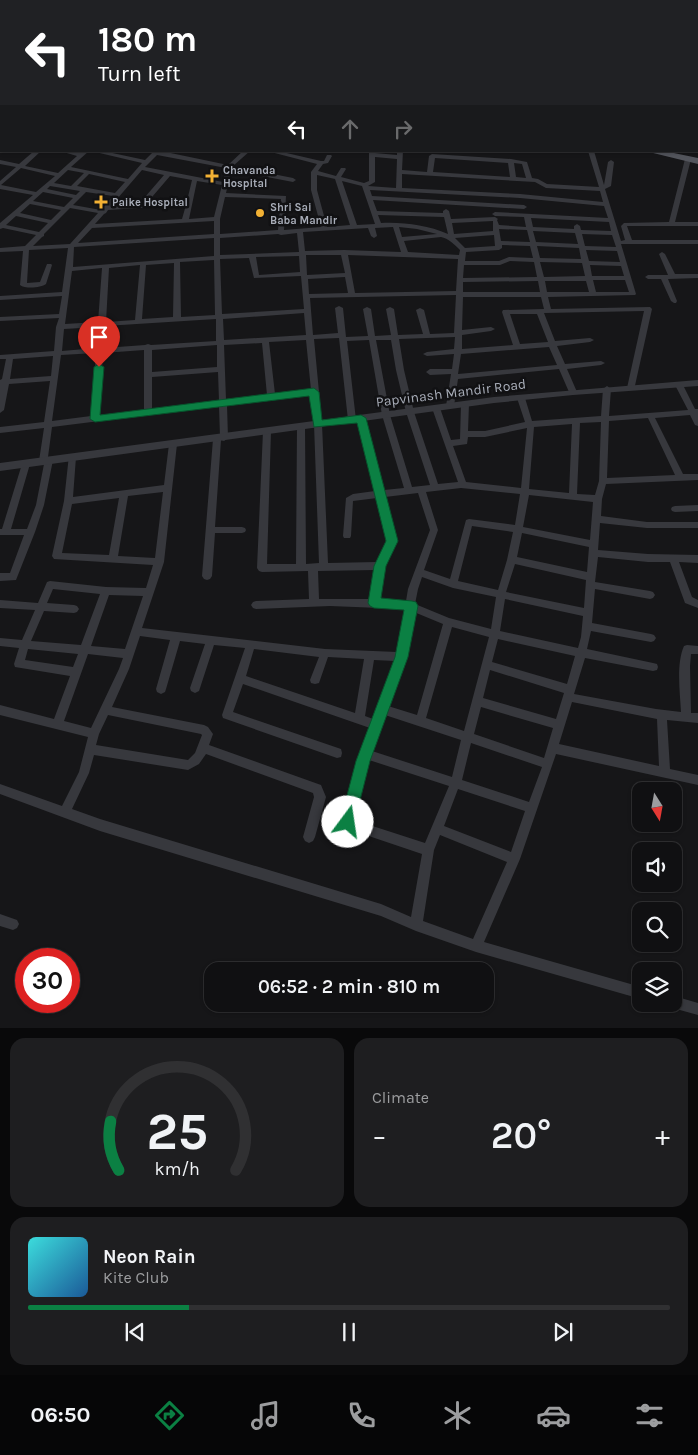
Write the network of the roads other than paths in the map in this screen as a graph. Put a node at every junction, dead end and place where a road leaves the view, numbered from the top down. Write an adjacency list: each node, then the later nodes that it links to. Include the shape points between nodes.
1 (37, 152): 21 (street)
2 (157, 152): 18 (street); 22 (street)
3 (246, 152): 22 (street)
4 (274, 152): 20 (street)
5 (591, 152): 46 (street)
6 (655, 152): 15 (main road)
7 (671, 152): 15 (main road)
8 (84, 153): 23 (street)
9 (109, 153): 18 (street)
10 (372, 153): 11 (street); 44 (street, via 372,182)
11 (400, 154): 28 (street)
12 (329, 156): 20 (street, via 326,162)
13 (455, 157): 14 (street); 29 (street, via 432,156); 32 (street)
14 (490, 159): 16 (street); 34 (street)
15 (695, 159): 74 (street)
16 (512, 161): 36 (street); 38 (street, via 525,163)
17 (0, 162): 21 (street)
18 (146, 162): 24 (street)
19 (610, 162): 46 (street, via 608,186)
20 (321, 163): 27 (street)
21 (21, 166): 31 (street); 43 (street)
22 (229, 167): 37 (street); 41 (street)
23 (68, 168): 26 (street); 31 (street)
24 (140, 168): 30 (street); 39 (street)
25 (343, 169): 33 (street)
26 (88, 172): 42 (street); 45 (street)
27 (314, 172): 33 (street); 83 (street, via 314,190)
28 (400, 172): 29 (street); 48 (street)
29 (430, 173): 32 (street)
30 (168, 174): 35 (street); 59 (street)
31 (60, 175): 40 (street)
32 (454, 175): 34 (street)
33 (338, 178): 44 (street); 81 (street)
34 (492, 178): 36 (street)
35 (195, 179): 41 (street); 56 (street)
36 (513, 179): 38 (street)
37 (292, 180)
38 (529, 180): 46 (street, via 546,186)
39 (129, 181): 42 (street); 52 (street)
40 (51, 184): 45 (street); 49 (street)
41 (226, 184): 51 (street)
42 (104, 185): 47 (street); 52 (street)
43 (0, 186): 49 (street)
44 (366, 187): 48 (street); 54 (street)
45 (72, 188): 47 (street)
46 (602, 189): 58 (street)
47 (84, 190): 53 (street)
48 (399, 190): 50 (street)
49 (40, 192): 53 (street); 55 (street)
50 (449, 193): 57 (street); 58 (street)
51 (223, 195): 69 (street); 87 (street, via 284,197)
52 (117, 196): 62 (street)
53 (78, 197): 61 (street)
54 (370, 198): 57 (street); 63 (street)
55 (30, 202): 61 (street); 65 (street)
56 (189, 203): 59 (street); 71 (street)
57 (448, 203): 64 (street); 67 (street)
58 (606, 204): 70 (street)
59 (141, 206): 62 (street)
60 (524, 207): 64 (street)
61 (67, 208): 62 (street); 72 (street)
62 (105, 210): 78 (street)
63 (374, 213): 67 (street); 80 (street)
64 (494, 213): 66 (street); 67 (street); 84 (street)
65 (15, 214): 72 (street); 77 (street)
66 (528, 216): 68 (street); 82 (street)
67 (447, 218): 92 (street)
68 (575, 218): 70 (street); 85 (street)
69 (217, 219): 71 (street); 90 (street)
70 (611, 220): 88 (street)
71 (185, 221): 73 (street)
72 (54, 222): 89 (street)
73 (164, 222): 78 (street); 93 (street)
74 (672, 224): 75 (street); 95 (street, via 626,224)
75 (698, 224)
76 (395, 225): 80 (street); 92 (street, via 408,225); 94 (street)
77 (0, 226): 89 (street)
78 (91, 226): 99 (street)
79 (370, 226): 80 (street); 81 (street); 91 (street)
80 (379, 226)
81 (354, 227): 83 (street)
82 (530, 229): 84 (street); 85 (street); 98 (street)
83 (325, 230): 86 (street)
84 (496, 230): 92 (street); 97 (street)
85 (578, 231): 88 (street); 101 (street)
86 (300, 232): 87 (street); 105 (street)
87 (281, 233): 90 (street)
88 (615, 233): 100 (street)
89 (42, 235): 102 (street)
90 (217, 236): 93 (street); 110 (street)
91 (374, 236)
92 (449, 237): 94 (street); 109 (street, via 458,243)
93 (165, 239): 99 (street)
94 (400, 239): 106 (street)
95 (629, 242): 96 (street); 100 (street)
96 (698, 242)
97 (499, 243): 98 (street); 109 (street, via 498,248)
98 (534, 244): 101 (street); 111 (street)
99 (71, 246): 102 (street); 118 (street)
100 (618, 246): 101 (street); 115 (street)
101 (582, 247): 113 (street)
102 (26, 248): 103 (street); 116 (street, via 23,285 43,284)
103 (0, 250)
104 (344, 252): 105 (street); 106 (street); 120 (street)
105 (302, 254): 108 (street); 119 (street)
106 (405, 254): 109 (street)
107 (662, 254): 122 (street)
108 (252, 256): 110 (street); 119 (street, via 256,277)
109 (462, 257): 111 (street, via 500,263 509,259); 128 (street)
110 (217, 259): 112 (street); 144 (street)
111 (538, 260): 113 (street); 124 (street)
112 (177, 262): 114 (street); 146 (street)
113 (586, 262): 115 (street); 125 (street)
114 (143, 264): 117 (street); 147 (street)
115 (624, 264): 126 (street)
116 (50, 265)
117 (106, 266): 118 (street); 148 (street)
118 (69, 269): 129 (street)
119 (304, 275): 120 (street); 134 (street)
120 (348, 275): 133 (street)
121 (663, 276): 122 (street); 123 (street); 136 (street)
122 (672, 276): 127 (street)
123 (648, 277)
124 (541, 278): 125 (street); 128 (street); 131 (street)
125 (589, 278): 126 (street); 132 (street)
126 (628, 278): 132 (street, via 633,294)
127 (697, 278)
128 (460, 280): 130 (street)
129 (65, 294): 135 (street); 143 (street)
130 (460, 294): 131 (street); 133 (street); 151 (street)
131 (545, 294): 132 (street); 142 (street)
132 (593, 294)
133 (352, 295): 134 (street)
134 (306, 296): 141 (street)
135 (0, 298)
136 (674, 301)
137 (339, 308): 155 (street)
138 (367, 309): 156 (street)
139 (390, 309): 153 (street)
140 (420, 310): 154 (street)
141 (307, 311): 144 (street); 152 (street)
142 (544, 311): 160 (street); 162 (street, via 506,312); 179 (street, via 648,309)
143 (62, 316): 145 (street); 149 (street)
144 (219, 317): 146 (street); 159 (street)
145 (0, 319)
146 (177, 320): 147 (street)
147 (138, 322): 148 (street)
148 (102, 324): 149 (street); 163 (street)
149 (60, 327): 165 (street)
150 (491, 329): 151 (street)
151 (458, 334): 154 (street); 164 (street)
152 (310, 336): 155 (street); 157 (street); 181 (street)
153 (395, 336): 154 (street); 156 (street); 191 (street)
154 (427, 336)
155 (342, 337): 156 (street); 197 (street)
156 (372, 338): 193 (street)
157 (265, 339): 159 (street); 183 (street)
158 (590, 340): 160 (street)
159 (220, 342): 161 (street); 171 (street)
160 (552, 344): 162 (street); 170 (street)
161 (148, 346): 163 (street); 173 (street)
162 (517, 347): 164 (street)
163 (100, 350): 165 (street); 196 (street)
164 (458, 351): 166 (street); 174 (street)
165 (57, 352): 167 (street); 175 (street)
166 (427, 354)
167 (10, 356): 168 (street); 176 (street)
168 (0, 357)
169 (601, 363): 170 (street)
170 (562, 367): 174 (street); 182 (street)
171 (221, 369): 173 (street); 185 (street)
172 (430, 372): 174 (street)
173 (148, 374): 190 (street)
174 (454, 374): 187 (street)
175 (53, 378): 176 (street); 202 (street)
176 (3, 382): 189 (street)
177 (698, 383): 178 (street, Papvinash Mandir Road)
178 (679, 385): 179 (street, Papvinash Mandir Road); 192 (street)
179 (631, 388): 180 (street, Papvinash Mandir Road)
180 (607, 389): 182 (street, Papvinash Mandir Road); 195 (street)
181 (314, 392): 183 (street); 200 (street)
182 (573, 392): 184 (street, Papvinash Mandir Road)
183 (271, 397): 185 (street)
184 (521, 398): 186 (street, Papvinash Mandir Road); 201 (street)
185 (222, 404): 190 (street); 207 (street)
186 (464, 404): 187 (street, Papvinash Mandir Road); 206 (street)
187 (450, 406): 188 (street, Papvinash Mandir Road)
188 (436, 408): 191 (street, Papvinash Mandir Road); 208 (street)
189 (0, 410)
190 (148, 412): 196 (street)
191 (410, 412): 193 (street, Papvinash Mandir Road); 219 (street)
192 (695, 412): 194 (street); 199 (street)
193 (386, 415): 197 (street, Papvinash Mandir Road); 221 (street)
194 (650, 415): 195 (street); 215 (street)
195 (605, 418): 198 (street); 216 (street)
196 (95, 419): 202 (street)
197 (356, 419): 200 (street, Papvinash Mandir Road); 224 (street)
198 (576, 420): 201 (street); 225 (street)
199 (698, 423)
200 (318, 424): 203 (street, Papvinash Mandir Road); 245 (street)
201 (530, 424): 206 (street, via 485,434); 222 (street)
202 (47, 425): 204 (street); 211 (street)
203 (301, 426): 205 (street, Papvinash Mandir Road); 246 (street)
204 (0, 430)
205 (266, 431): 207 (street, Papvinash Mandir Road); 246 (street, via 262,568)
206 (465, 434): 208 (street, via 464,442)
207 (221, 439): 209 (street, Papvinash Mandir Road); 233 (street)
208 (448, 443): 217 (street)
209 (173, 444): 210 (street, Papvinash Mandir Road); 218 (street)
210 (72, 457): 211 (street, Papvinash Mandir Road); 227 (street)
211 (46, 461): 212 (street, Papvinash Mandir Road); 236 (street, via 43,494)
212 (26, 464): 213 (street, Papvinash Mandir Road); 235 (street)
213 (0, 469)
214 (698, 477): 215 (street)
215 (681, 478): 216 (street)
216 (604, 481): 226 (street)
217 (463, 485): 219 (street); 222 (street)
218 (168, 488): 223 (street); 243 (street)
219 (436, 488): 220 (street)
220 (422, 490): 221 (street); 248 (street, via 434,530)
221 (409, 491): 224 (street)
222 (525, 492): 225 (street); 232 (street)
223 (124, 493): 227 (street); 240 (street)
224 (382, 494): 237 (street, via 349,500); 244 (street, via 392,541)
225 (573, 497): 226 (street)
226 (598, 499): 230 (street)
227 (68, 501): 240 (street, via 57,556)
228 (698, 508): 229 (street)
229 (675, 509)
230 (597, 519): 231 (street, via 667,526); 238 (street)
231 (698, 525)
232 (518, 529): 238 (street); 242 (street); 252 (street, via 470,522)
233 (211, 530): 234 (street); 249 (street)
234 (242, 530)
235 (2, 532): 236 (street)
236 (30, 532): 250 (street, via 14,577)
237 (348, 536)
238 (594, 549): 239 (street); 251 (street)
239 (673, 558): 241 (street); 260 (street, via 688,600)
240 (114, 559): 243 (street)
241 (698, 559)
242 (512, 560): 251 (street); 255 (street)
243 (159, 562): 254 (street)
244 (380, 566): 245 (street); 258 (street)
245 (324, 567): 247 (street)
246 (301, 568): 247 (street)
247 (313, 568): 257 (street)
248 (420, 572): 252 (street); 263 (street)
249 (207, 576)
250 (0, 577)
251 (591, 581): 256 (street); 265 (street)
252 (454, 584): 255 (street)
253 (106, 591): 254 (street); 262 (street, via 50,585); 276 (street)
254 (150, 592): 268 (street)
255 (501, 594): 265 (street); 269 (street)
256 (650, 595)
257 (314, 602): 258 (street); 261 (street)
258 (374, 603): 263 (street)
259 (0, 604): 262 (street)
260 (698, 604)
261 (256, 605)
262 (41, 606): 264 (street); 274 (street)
263 (412, 606): 266 (street); 282 (street)
264 (74, 609)
265 (588, 613): 267 (street)
266 (449, 622): 269 (street); 299 (street)
267 (587, 626): 271 (street); 279 (street)
268 (137, 632): 270 (street); 280 (street)
269 (495, 633): 279 (street); 283 (street)
270 (176, 636): 272 (street); 289 (street)
271 (651, 638)
272 (211, 640): 275 (street); 288 (street)
273 (0, 642): 274 (street)
274 (25, 644): 276 (street); 285 (street, via 19,664)
275 (251, 645): 278 (street); 286 (street)
276 (84, 650): 280 (street); 285 (street)
277 (698, 650): 296 (street, via 687,649)
278 (325, 653): 281 (street); 287 (street)
279 (581, 653): 284 (street); 290 (street)
280 (130, 654): 294 (street)
281 (370, 655): 282 (street); 298 (street)
282 (401, 657): 292 (street)
283 (487, 665): 290 (street); 291 (street)
284 (653, 666)
285 (76, 672): 300 (street)
286 (239, 678): 298 (street); 308 (street, via 227,715)
287 (314, 680)
288 (195, 688)
289 (161, 689)
290 (569, 693): 295 (street, via 610,706); 302 (street)
291 (477, 701): 302 (street); 304 (street)
292 (382, 709): 299 (street); 301 (street)
293 (0, 710): 300 (street)
294 (105, 710): 303 (street); 305 (street, via 204,730 208,734)
295 (662, 715): 296 (street); 311 (street)
296 (686, 717): 297 (street)
297 (698, 718)
298 (359, 719): 301 (street)
299 (420, 721): 304 (street)
300 (57, 725): 303 (street)
301 (376, 725): 309 (street)
302 (560, 725): 306 (street)
303 (94, 734): 307 (street)
304 (468, 737): 310 (street); 313 (street)
305 (203, 748): 307 (street, via 195,762 188,765); 318 (street, via 317,789 320,797)
306 (553, 748): 310 (street); 311 (street)
307 (90, 749): 316 (street, via 84,773)
308 (337, 753)
309 (366, 754): 313 (street); 319 (street, via 348,822)
310 (548, 764): 315 (street)
311 (665, 772): 312 (street)
312 (698, 780)
313 (455, 784): 315 (street); 317 (street)
314 (0, 789): 316 (street)
315 (532, 808): 320 (street)
316 (65, 812): 323 (street, via 381,910)
317 (438, 829): 319 (street); 320 (street)
318 (309, 837)
319 (428, 850): 323 (street)
320 (514, 860): 324 (street)
321 (0, 920): 322 (street)
322 (13, 924)
323 (416, 925): 324 (street)
324 (476, 946): 325 (street)
325 (632, 990)
326 (682, 1004): 327 (street)
327 (698, 1008)

